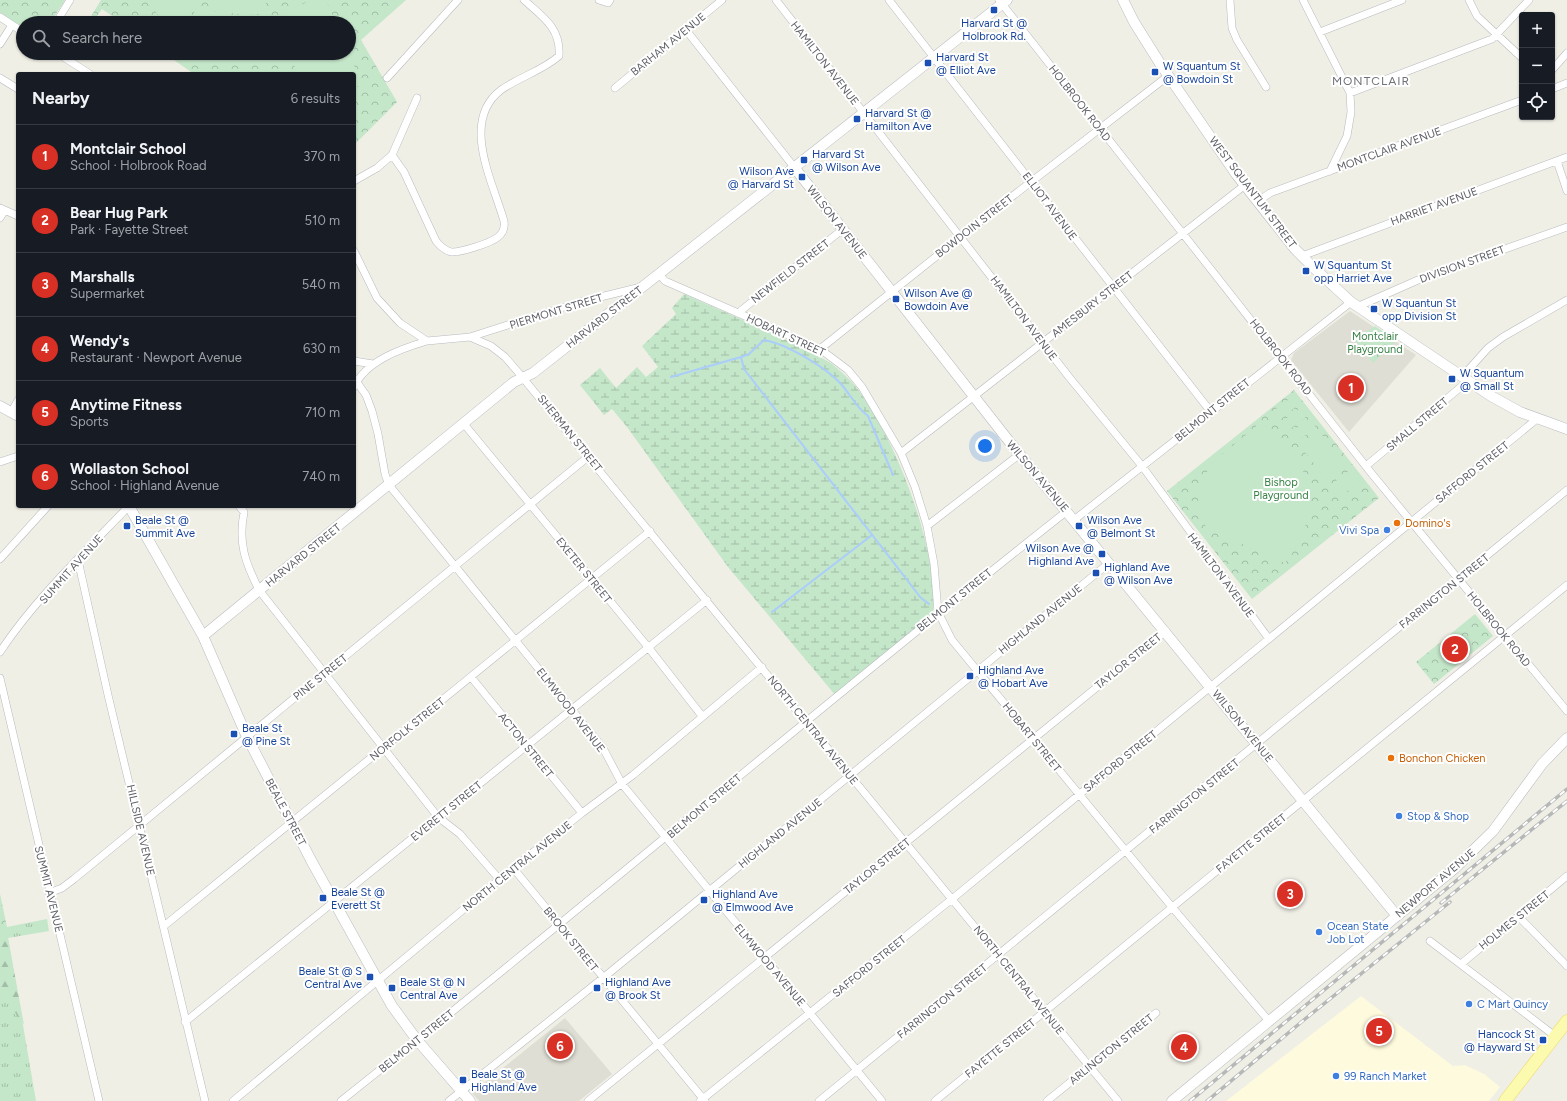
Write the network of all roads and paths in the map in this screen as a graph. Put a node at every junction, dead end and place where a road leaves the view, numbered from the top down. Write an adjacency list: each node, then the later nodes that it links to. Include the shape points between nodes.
1 (70, 0): 17 (street)
2 (458, 0): 33 (street)
3 (524, 0): 44 (street, via 556,32 559,39 559,56 502,90 493,98 482,118 481,146 504,221 502,232 496,238 458,252 442,248 436,241 404,172)
4 (599, 0): 5 (street, via 608,3)
5 (610, 0)
6 (722, 0): 21 (street, BARHAM AVENUE)
7 (776, 0): 42 (street, HAMILTON AVENUE)
8 (889, 0): 27 (street, ELLIOT AVENUE)
9 (1123, 0): 31 (street, WEST SQUANTUM STREET)
10 (1230, 0): 35 (street, via 1232,28)
11 (1303, 0): 22 (street)
12 (1402, 0): 16 (street)
13 (1468, 0): 23 (street, via 1477,16)
14 (1529, 0): 23 (street)
15 (1003, 1): 27 (street, HARVARD STREET); 43 (street, HOLBROOK ROAD)
16 (1386, 3): 22 (street)
17 (60, 16)
18 (0, 17): 19 (street)
19 (12, 25): 20 (street); 24 (street)
20 (16, 28)
21 (686, 30): 37 (street, BARHAM AVENUE); 47 (street, WILSON AVENUE)
22 (1320, 32): 39 (street)
23 (1497, 36): 26 (street); 39 (street)
24 (0, 44)
25 (1567, 54): 29 (street)
26 (1519, 55)
27 (934, 59): 42 (street, HARVARD STREET); 50 (street, ELLIOT AVENUE)
28 (68, 60): 30 (street)
29 (1555, 67)
30 (87, 72)
31 (1168, 76): 43 (street, BOWDOIN STREET); 51 (street, WEST SQUANTUM STREET)
32 (0, 78): 36 (street)
33 (388, 78)
34 (1567, 83): 38 (street)
35 (1266, 87)
36 (16, 88)
37 (614, 88)
38 (1555, 88)
39 (1350, 93): 48 (street, via 1351,112 1347,136)
40 (417, 98): 44 (street)
41 (1519, 101): 48 (street, MONTCLAIR AVENUE)
42 (864, 113): 47 (street, HARVARD STREET); 60 (street, HAMILTON AVENUE)
43 (1100, 128): 50 (street, BOWDOIN STREET); 59 (street, HOLBROOK ROAD)
44 (392, 155): 49 (street, via 377,168)
45 (1567, 157): 46 (street, HARRIET AVENUE)
46 (1557, 161): 52 (street); 62 (street, HARRIET AVENUE)
47 (794, 167): 58 (street, WILSON AVENUE); 63 (street, HARVARD STREET)
48 (1330, 171): 53 (street, MONTCLAIR AVENUE, via 1270,193)
49 (356, 180)
50 (1031, 182): 60 (street, BOWDOIN STREET); 65 (street, ELLIOT AVENUE)
51 (1245, 185): 53 (street, WEST SQUANTUM STREET); 59 (street, AMESBURY STREET)
52 (1567, 191)
53 (1257, 202): 62 (street, WEST SQUANTUM STREET)
54 (2, 209): 55 (street); 56 (street)
55 (16, 215)
56 (0, 218)
57 (1567, 227): 68 (street, DIVISION STREET)
58 (843, 229): 66 (street, WILSON AVENUE); 69 (street, NEWFIELD STREET)
59 (1183, 233): 65 (street, AMESBURY STREET); 74 (street, HOLBROOK ROAD)
60 (961, 237): 66 (street, BOWDOIN STREET); 72 (street, HAMILTON AVENUE)
61 (356, 255): 71 (street, via 373,292 387,311)
62 (1302, 256): 68 (street, WEST SQUANTUM STREET)
63 (658, 274): 64 (street, HARVARD STREET); 69 (street, HOBART STREET, via 665,281)
64 (642, 286): 70 (street, PIERMONT STREET, via 580,302); 77 (street, HARVARD STREET, via 533,373)
65 (1113, 288): 72 (street, AMESBURY STREET); 83 (street, ELLIOT AVENUE)
66 (891, 292): 73 (street, BOWDOIN STREET); 81 (street, WILSON AVENUE)
67 (1567, 300): 78 (street, SMALL STREET, via 1502,337 1488,348)
68 (1355, 304): 74 (street, BELMONT STREET); 78 (street, WEST SQUANTUM STREET)
69 (738, 313): 73 (street, HOBART STREET)
70 (470, 337): 71 (street, SHERMAN STREET); 77 (street, SHERMAN STREET, via 490,346 505,357)
71 (427, 341): 76 (street)
72 (1043, 342): 81 (street, AMESBURY STREET); 93 (street, HAMILTON AVENUE)
73 (820, 349): 88 (street, HOBART STREET, via 836,359 862,387)
74 (1281, 357): 83 (street, BELMONT STREET); 94 (street, HOLBROOK ROAD)
75 (356, 361): 76 (street)
76 (373, 364): 79 (street)
77 (523, 377): 86 (street, HARVARD STREET); 90 (street, SHERMAN STREET)
78 (1465, 379): 85 (street, WEST SQUANTUM STREET, via 1520,412); 94 (street, SMALL STREET)
79 (356, 382)
80 (356, 384): 95 (street, ELMWOOD AVENUE, via 366,395 375,418)
81 (974, 397): 88 (street, AMESBURY STREET); 89 (street, WILSON AVENUE)
82 (0, 406): 84 (street)
83 (1211, 412): 93 (street, BELMONT STREET)
84 (15, 415)
85 (1538, 418): 87 (street, WEST SQUANTUM STREET); 104 (street, SAFFORD STREET)
86 (464, 424): 95 (street, HARVARD STREET); 97 (street, EXETER STREET)
87 (1567, 429)
88 (901, 453): 105 (street, HOBART STREET)
89 (1020, 454): 102 (street, WILSON AVENUE); 105 (street)
90 (589, 456): 97 (street, PINE STREET); 106 (street, SHERMAN STREET)
91 (16, 457): 92 (street)
92 (0, 462)
93 (1142, 466): 103 (street, BELMONT STREET); 120 (street, HAMILTON AVENUE)
94 (1366, 466): 104 (street, HOLBROOK ROAD)
95 (389, 485): 110 (street, ELMWOOD AVENUE); 114 (street, HARVARD STREET)
96 (1567, 490): 112 (street, FARRINGTON STREET)
97 (530, 504): 110 (street, PINE STREET); 111 (street, EXETER STREET)
98 (46, 508): 107 (street)
99 (127, 508): 108 (street, SUMMIT AVENUE)
100 (130, 508): 118 (street, BEALE STREET)
101 (243, 508): 114 (street, via 243,552 247,568)
102 (1067, 511): 103 (street, WILSON AVENUE); 116 (street, BELMONT STREET)
103 (1074, 520): 109 (street, WILSON AVENUE)
104 (1411, 522): 112 (street, HOLBROOK ROAD); 120 (street, SAFFORD STREET)
105 (927, 526): 116 (street, HOBART STREET, via 934,564)
106 (650, 531): 111 (street, NORFOLK STREET); 115 (street, SHERMAN STREET)
107 (0, 559)
108 (78, 560): 123 (street, SUMMIT AVENUE, via 10,637); 147 (street, HILLSIDE AVENUE)
109 (1109, 562): 117 (street, WILSON AVENUE); 125 (street, HIGHLAND AVENUE)
110 (456, 567): 121 (street, ELMWOOD AVENUE); 126 (street, PINE STREET)
111 (591, 579): 121 (street, NORFOLK STREET); 122 (street, EXETER STREET)
112 (1458, 579): 119 (street, HOLBROOK ROAD); 137 (street, FARRINGTON STREET)
113 (1567, 585): 119 (street, FAYETTE STREET)
114 (259, 590): 118 (street, HARVARD STREET); 126 (street)
115 (707, 600): 122 (street, EVERETT STREET); 124 (street, SHERMAN STREET)
116 (938, 612): 125 (street, HOBART STREET, via 952,640); 133 (street, BELMONT STREET)
117 (1166, 631): 129 (street, WILSON AVENUE); 135 (street, TAYLOR STREET)
118 (202, 636): 134 (street, BEALE STREET)
119 (1504, 636): 131 (street, HOLBROOK ROAD); 143 (street, FAYETTE STREET)
120 (1269, 639): 129 (street, SAFFORD STREET)
121 (516, 641): 127 (street, NORFOLK STREET); 130 (street, ELMWOOD AVENUE)
122 (648, 647): 130 (street, EVERETT STREET); 132 (street, EXETER STREET)
123 (0, 652)
124 (762, 667): 132 (street, NORTH CENTRAL AVENUE); 133 (street, NORTH CENTRAL AVENUE)
125 (977, 670): 135 (street, HOBART STREET); 140 (street, HIGHLAND AVENUE)
126 (324, 673): 134 (street, PINE STREET); 139 (street)
127 (471, 677): 138 (street, ACTON STREET); 139 (street, NORFOLK STREET)
128 (0, 678): 155 (street, SUMMIT AVENUE)
129 (1211, 688): 137 (street, WILSON AVENUE); 142 (street, SAFFORD STREET)
130 (572, 709): 138 (street, EVERETT STREET); 141 (street, ELMWOOD AVENUE, via 603,748)
131 (1567, 711)
132 (702, 716): 141 (street, NORTH CENTRAL AVENUE)
133 (806, 722): 140 (street, NORTH CENTRAL AVENUE); 148 (street, BELMONT STREET)
134 (247, 737): 146 (street, BEALE STREET); 147 (street, PINE STREET)
135 (1034, 738): 142 (street, HOBART STREET); 149 (street, TAYLOR STREET)
136 (1567, 738): 159 (street, NEWPORT AVENUE, via 1542,764 1501,820 1478,846)
137 (1258, 744): 143 (street, WILSON AVENUE); 150 (street, FARRINGTON STREET)
138 (526, 746): 144 (street, ACTON STREET); 145 (street, EVERETT STREET)
139 (383, 749): 145 (street); 146 (street, NORFOLK STREET)
140 (850, 775): 149 (street, NORTH CENTRAL AVENUE); 154 (street, HIGHLAND AVENUE)
141 (622, 784): 144 (street, NORTH CENTRAL AVENUE); 148 (street, ELMWOOD AVENUE)
142 (1079, 794): 150 (street, HOBART STREET); 156 (street, SAFFORD STREET)
143 (1304, 799): 158 (street, FAYETTE STREET); 159 (street, WILSON AVENUE)
144 (582, 813): 151 (street, NORTH CENTRAL AVENUE)
145 (438, 817): 153 (street, via 460,834); 157 (street, EVERETT STREET)
146 (292, 823): 157 (street, BEALE STREET); 162 (street, NORFOLK STREET)
147 (140, 825): 155 (street, PINE STREET, via 62,888); 162 (street, HILLSIDE AVENUE)
148 (666, 837): 154 (street, ELMWOOD AVENUE); 161 (street, BELMONT STREET)
149 (906, 843): 156 (street, NORTH CENTRAL AVENUE); 165 (street, TAYLOR STREET)
150 (1126, 851): 158 (street, HOBART STREET); 164 (street, FARRINGTON STREET)
151 (514, 869): 153 (street, NORTH CENTRAL AVENUE); 161 (street, BROOK STREET)
152 (1567, 876): 160 (street, HOLMES STREET)
153 (500, 880): 169 (street, NORTH CENTRAL AVENUE)
154 (709, 891): 165 (street, ELMWOOD AVENUE); 168 (street, HIGHLAND AVENUE)
155 (49, 893): 183 (street, SUMMIT AVENUE)
156 (952, 898): 164 (street, NORTH CENTRAL AVENUE); 171 (street, SAFFORD STREET)
157 (334, 901): 169 (street, BEALE STREET); 175 (street, EVERETT STREET)
158 (1172, 907): 170 (street, FAYETTE STREET); 173 (street, HOBART STREET)
159 (1397, 916): 173 (street, NEWPORT AVENUE)
160 (1519, 917): 166 (street, HOLMES STREET); 167 (street)
161 (559, 924): 168 (street, BROOK STREET); 177 (street, BELMONT STREET)
162 (164, 926): 175 (street, HILLSIDE AVENUE)
163 (1430, 941): 166 (street)
164 (998, 955): 170 (street, NORTH CENTRAL AVENUE); 180 (street, FARRINGTON STREET)
165 (764, 958): 171 (street, ELMWOOD AVENUE); 178 (street, TAYLOR STREET)
166 (1461, 964): 176 (street)
167 (1567, 966)
168 (604, 978): 178 (street, BROOK STREET); 181 (street, HIGHLAND AVENUE)
169 (379, 981): 177 (street, BEALE STREET, via 392,1006); 185 (street, NORTH CENTRAL AVENUE)
170 (1044, 1012): 179 (street, NORTH CENTRAL AVENUE); 192 (street, FAYETTE STREET)
171 (811, 1013): 180 (street, ELMWOOD AVENUE); 182 (street, SAFFORD STREET)
172 (1156, 1013): 179 (street, ARLINGTON STREET)
173 (1269, 1020): 195 (street, NEWPORT AVENUE)
174 (1567, 1021): 176 (main road)
175 (185, 1022): 184 (street, HILLSIDE AVENUE)
176 (1555, 1036): 196 (main road)
177 (417, 1040): 181 (street, BEALE STREET); 186 (street, BELMONT STREET)
178 (658, 1044): 182 (street, BROOK STREET); 189 (street, TAYLOR STREET)
179 (1089, 1066): 193 (street, ARLINGTON STREET); 194 (street, NORTH CENTRAL AVENUE)
180 (857, 1071): 190 (street, FARRINGTON STREET); 191 (street, ELMWOOD AVENUE)
181 (461, 1091): 187 (street, HIGHLAND AVENUE); 188 (street, BEALE STREET)
182 (703, 1100)
183 (99, 1101)
184 (204, 1101)
185 (233, 1101)
186 (341, 1101)
187 (450, 1101)
188 (470, 1101)
189 (588, 1101)
190 (819, 1101)
191 (882, 1101)
192 (935, 1101)
193 (1047, 1101)
194 (1118, 1101)
195 (1172, 1101)
196 (1505, 1101)

